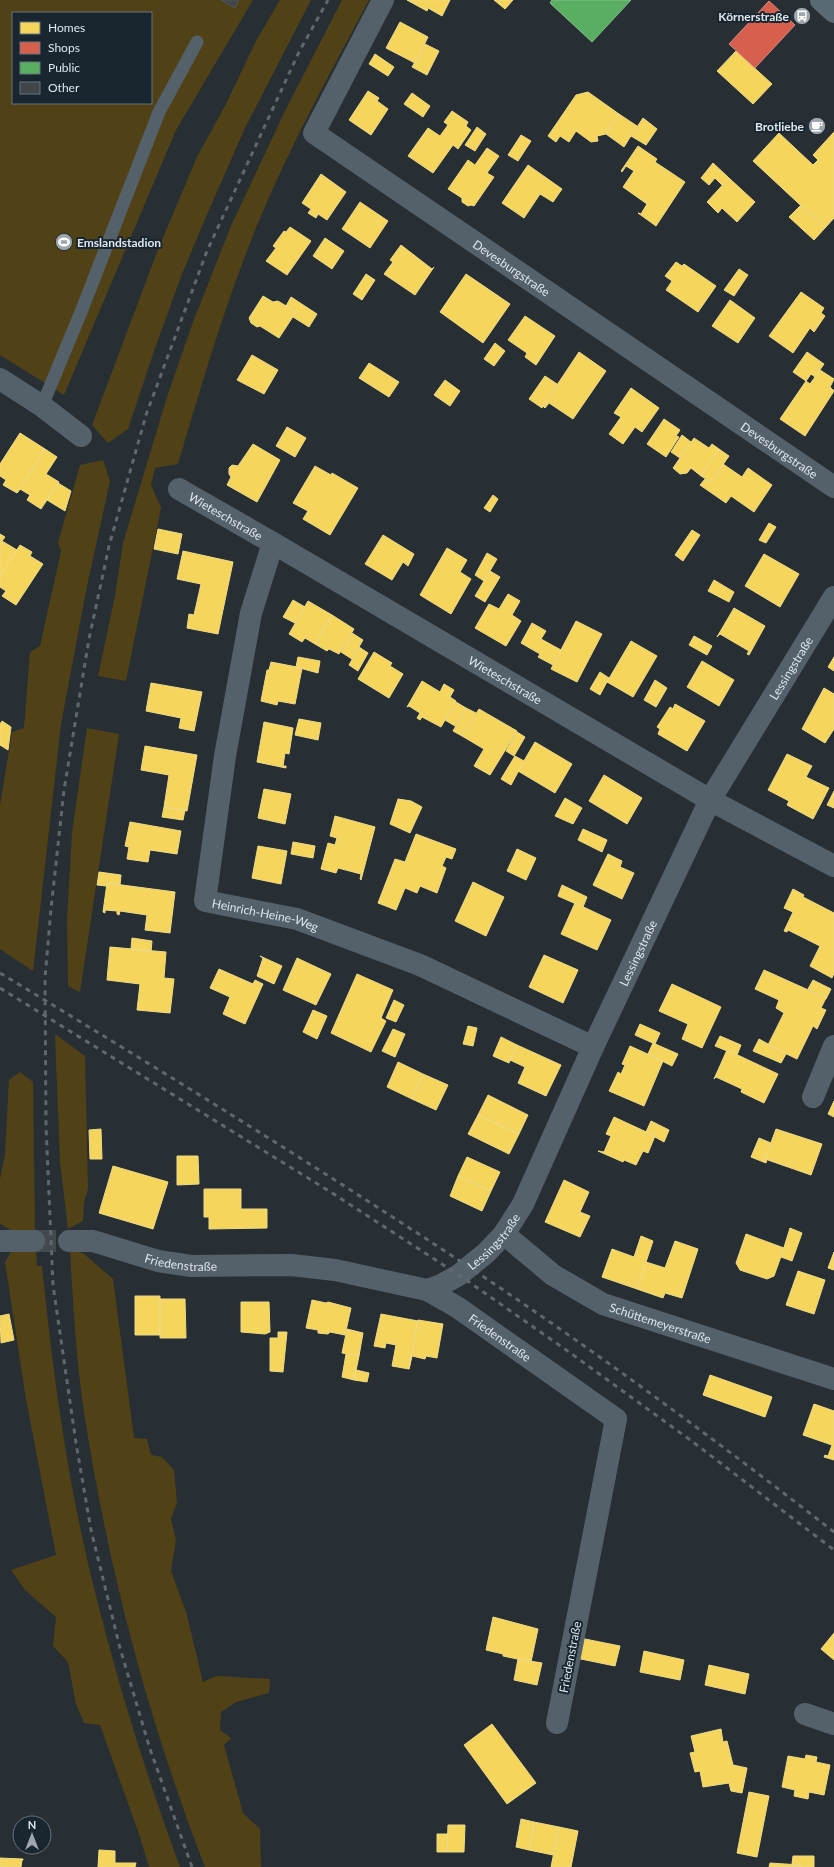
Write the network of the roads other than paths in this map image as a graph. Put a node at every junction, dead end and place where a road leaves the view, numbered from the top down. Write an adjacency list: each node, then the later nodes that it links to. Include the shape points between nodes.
1 (383, 0): 8 (street, Devesburgstraße, via 314,133)
2 (821, 0): 3 (main road)
3 (834, 12)
4 (197, 42): 6 (lane, via 159,112)
5 (0, 379): 6 (street)
6 (42, 406): 7 (street)
7 (81, 436)
8 (834, 487)
9 (179, 489): 10 (street, Wieteschstraße)
10 (273, 543): 12 (street, Wieteschstraße); 15 (street, Heinrich-Heine-Weg, via 251,613 225,756 206,900 297,919 420,965)
11 (834, 597): 12 (street, Lessingstraße)
12 (710, 800): 13 (street, Wieteschstraße); 15 (street, Lessingstraße)
13 (834, 866)
14 (834, 1046): 16 (street)
15 (594, 1047): 17 (street, Lessingstraße, via 523,1204)
16 (813, 1097)
17 (504, 1234): 21 (street, Lessingstraße, via 486,1254 459,1275 441,1286); 22 (street, Schüttemeyerstraße, via 553,1275 603,1304)
18 (69, 1240): 21 (street, Friedenstraße, via 93,1240 158,1261 191,1266 291,1265 335,1270)
19 (0, 1241): 20 (street)
20 (34, 1241)
21 (427, 1290): 24 (street, Friedenstraße, via 457,1307 616,1419)
22 (834, 1379)
23 (805, 1714): 25 (street)
24 (557, 1723)
25 (834, 1724)

